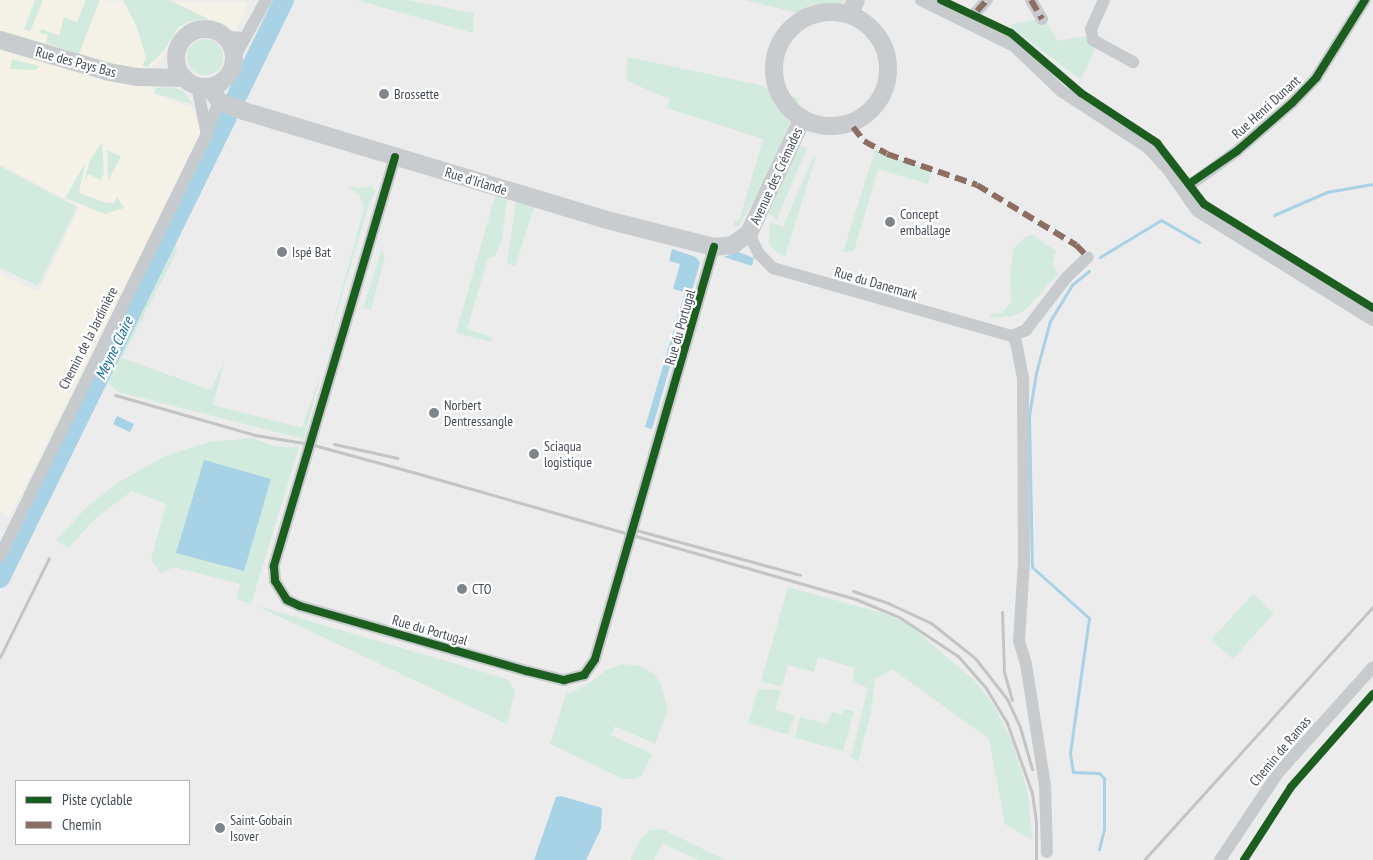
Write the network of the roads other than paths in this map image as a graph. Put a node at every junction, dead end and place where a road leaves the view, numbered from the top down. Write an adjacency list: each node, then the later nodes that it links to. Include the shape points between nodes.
1 (266, 0): 11 (street)
2 (921, 0): 21 (street, via 1014,46 1062,91 1147,147)
3 (987, 0): 8 (street)
4 (1031, 0): 9 (street)
5 (1104, 0): 15 (street, via 1092,29 1094,40)
6 (1365, 0): 21 (street, Rue Henri Dunant, via 1316,78 1236,151)
7 (853, 7): 18 (street, Avenue des Crémades, via 814,14 797,23 784,36 776,52 774,72 778,90 787,107); 18 (street, Avenue des Crémades, via 885,47 890,72 884,96 869,114 848,125 824,127)
8 (977, 11)
9 (1042, 19)
10 (226, 38): 11 (street); 13 (street, via 210,28 191,32 178,46); 14 (street)
11 (244, 38): 14 (street)
12 (0, 40): 16 (street, Rue des Pays Bas, via 109,72)
13 (176, 55): 16 (street); 17 (street)
14 (234, 58): 17 (street, via 227,77)
15 (1133, 62)
16 (153, 77): 17 (street, Rue des Pays Bas)
17 (202, 88): 19 (street, Chemin de la Jardinière); 19 (street); 20 (street, Rue d'Irlande, via 244,112)
18 (802, 120): 22 (street, Avenue des Crémades)
19 (206, 135): 27 (street, Chemin de la Jardinière)
20 (395, 157): 23 (street, Rue d'Irlande, via 611,221); 23 (street, Rue du Portugal, via 274,566 275,581 287,600 300,606 527,671 564,680 584,675 595,659)
21 (1183, 190): 25 (street, via 1197,211)
22 (749, 233): 23 (street, Rue d'Irlande, via 733,245); 26 (street, Rue du Danemark, via 759,254 773,268)
23 (714, 247)
24 (1088, 257): 26 (street, via 1066,278 1026,330)
25 (1373, 320)
26 (1012, 336): 29 (street, via 1023,379 1024,561 1018,641 1026,664 1045,785)
27 (0, 556)
28 (1373, 667): 30 (street, Chemin de Ramas, via 1278,772)
29 (1047, 852)
30 (1220, 860)

